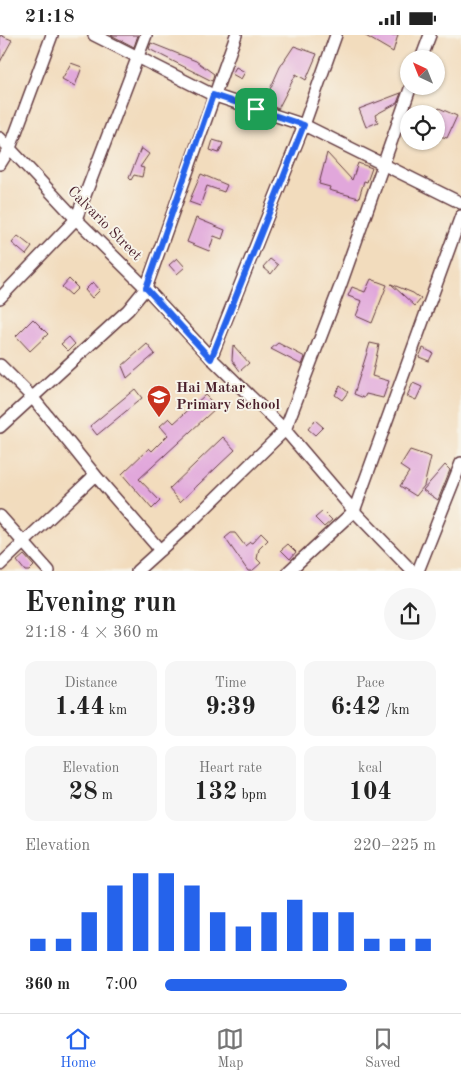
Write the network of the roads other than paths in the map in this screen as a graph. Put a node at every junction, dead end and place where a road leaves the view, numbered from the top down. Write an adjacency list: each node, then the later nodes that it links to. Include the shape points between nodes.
1 (52, 35): 13 (street)
2 (94, 35): 8 (street)
3 (146, 35): 8 (street)
4 (236, 35): 9 (street)
5 (336, 35): 11 (street)
6 (430, 35): 7 (street)
7 (424, 50)
8 (138, 57): 9 (street); 18 (street)
9 (213, 95): 11 (street); 19 (street)
10 (408, 95): 15 (street)
11 (304, 125): 15 (street); 21 (street)
12 (0, 138): 13 (street, Calvario Street)
13 (10, 148): 14 (street); 18 (street, Calvario Street)
14 (0, 164)
15 (382, 164): 16 (street); 25 (street)
16 (461, 203)
17 (461, 215): 28 (street)
18 (76, 219): 19 (street, Calvario Street); 20 (street)
19 (146, 288): 21 (street, Calvario Street); 23 (street, via 128,310)
20 (0, 297)
21 (211, 359): 25 (street, Calvario Street)
22 (0, 365): 23 (street)
23 (33, 397): 24 (street); 27 (street)
24 (0, 427)
25 (285, 431): 28 (street, Calvario Street); 31 (street)
26 (461, 463): 37 (street)
27 (95, 475): 30 (street); 31 (street)
28 (354, 511): 35 (street); 36 (street, Calvario Street)
29 (0, 516): 30 (street)
30 (24, 542): 32 (street); 33 (street)
31 (160, 550): 34 (street)
32 (0, 565)
33 (50, 571)
34 (136, 571)
35 (289, 571)
36 (412, 571)
37 (418, 571)

